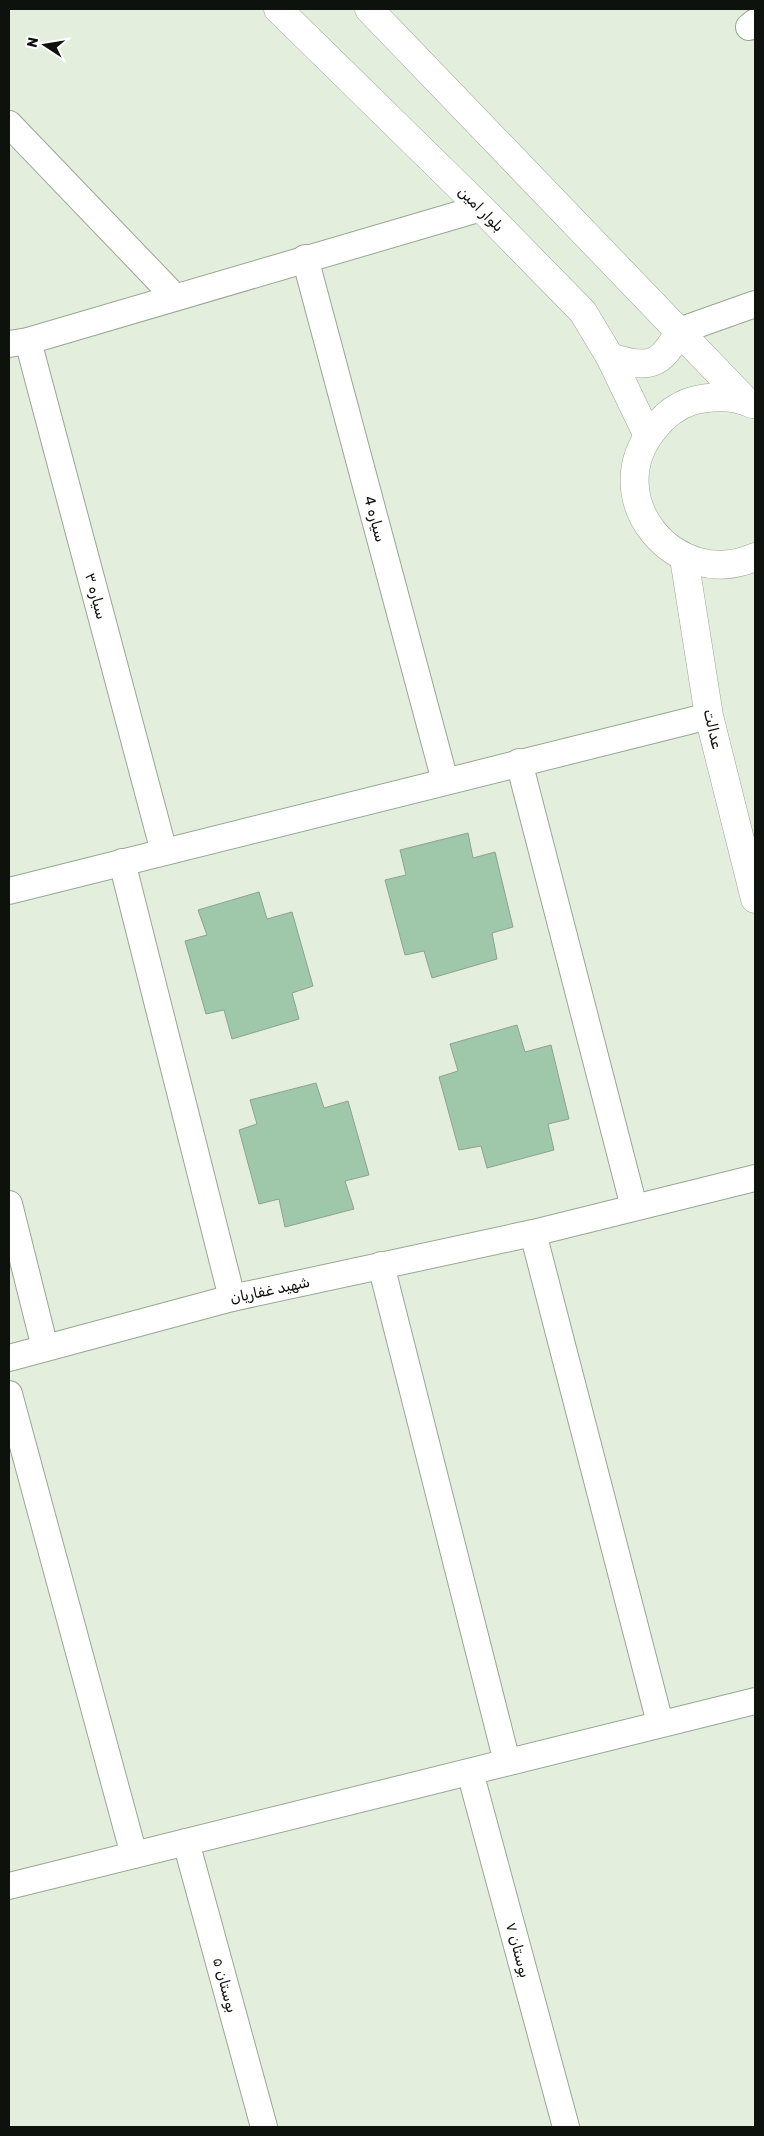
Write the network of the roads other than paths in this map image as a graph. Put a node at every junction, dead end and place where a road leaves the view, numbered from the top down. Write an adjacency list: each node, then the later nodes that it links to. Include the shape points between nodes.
1 (278, 9): 4 (street, بلوار امین)
2 (369, 9): 8 (street)
3 (9, 124): 6 (street)
4 (481, 208): 5 (street); 10 (street, بلوار امین, via 583,312)
5 (305, 258): 6 (street); 17 (street, سیاره 4)
6 (175, 297): 9 (street)
7 (755, 304): 8 (street)
8 (679, 331): 10 (street, via 669,351 653,364 634,365); 11 (street)
9 (18, 342): 18 (street, سیاره ۳)
10 (610, 357): 12 (street, بلوار امین)
11 (751, 403): 12 (street, via 725,397 687,403 672,411)
12 (648, 436): 14 (street, via 635,474 638,502 652,532 666,547)
13 (755, 556): 14 (street, via 743,562 723,565 703,564)
14 (684, 558): 15 (street, عدالت)
15 (709, 716): 16 (street); 21 (street, عدالت)
16 (519, 762): 17 (street); 24 (street)
17 (445, 781): 18 (street)
18 (164, 852): 19 (street)
19 (122, 862): 20 (street); 27 (street)
20 (9, 890)
21 (755, 899)
22 (755, 1178): 24 (street, شهید غفاریان)
23 (9, 1204): 28 (street)
24 (634, 1207): 25 (street, شهید غفاریان)
25 (534, 1233): 26 (street, شهید غفاریان); 32 (street)
26 (381, 1266): 27 (street, شهید غفاریان); 33 (street)
27 (232, 1298): 28 (street, شهید غفاریان)
28 (45, 1348): 29 (street, شهید غفاریان)
29 (9, 1358)
30 (9, 1394): 36 (street)
31 (755, 1701): 32 (street)
32 (660, 1723): 33 (street)
33 (507, 1762): 34 (street)
34 (470, 1772): 35 (street); 39 (street, بوستان ۷)
35 (186, 1842): 36 (street); 38 (street, بوستان ۵)
36 (134, 1855): 37 (street)
37 (9, 1886)
38 (264, 2127)
39 (566, 2127)

